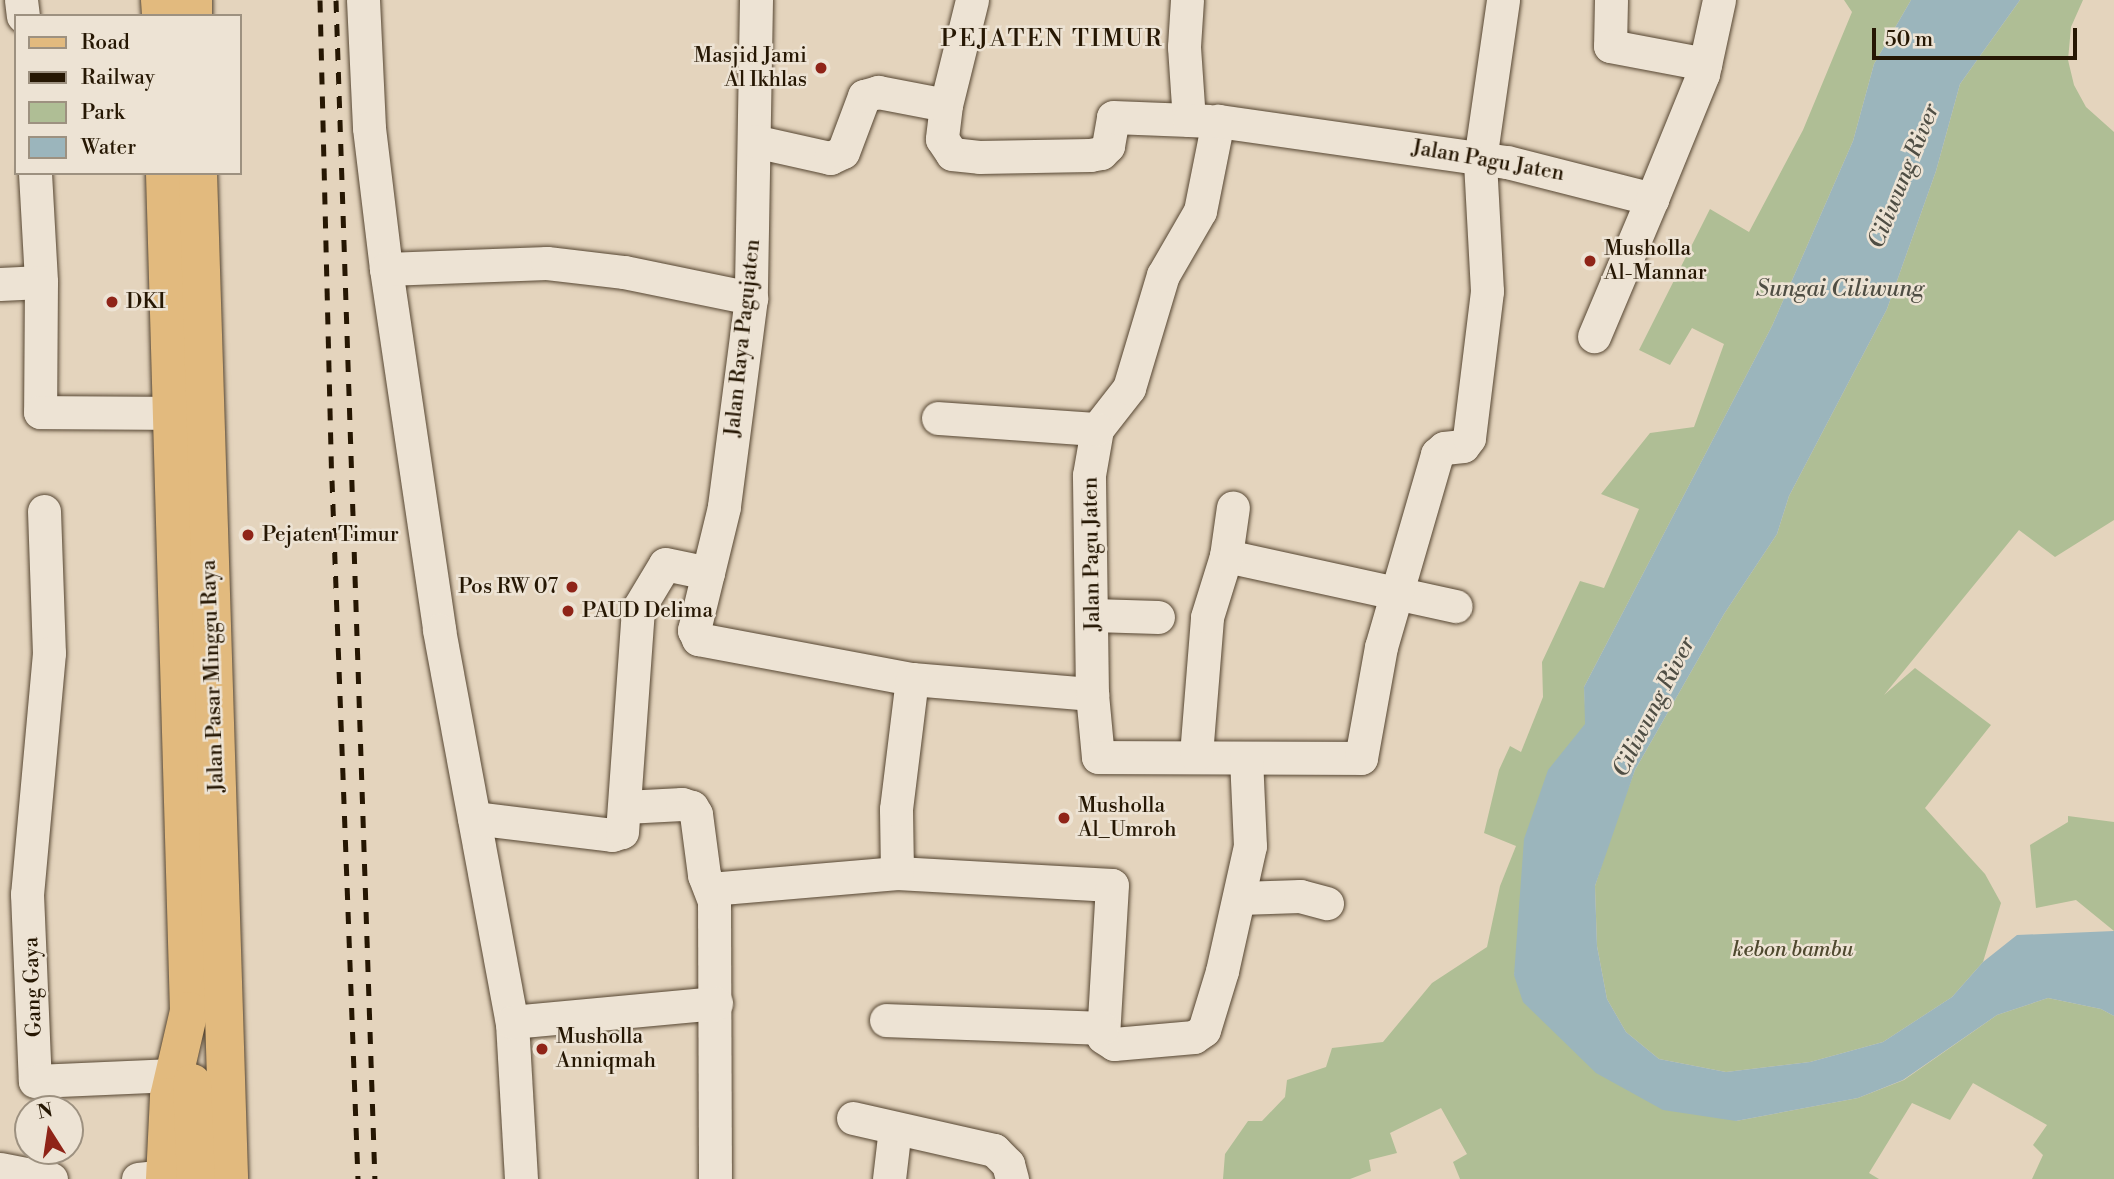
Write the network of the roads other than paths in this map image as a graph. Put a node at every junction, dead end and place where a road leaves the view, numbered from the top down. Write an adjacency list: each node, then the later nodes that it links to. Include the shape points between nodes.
1 (363, 0): 17 (street, via 369,128)
2 (756, 0): 11 (street, Jalan Raya Pagujaten)
3 (972, 0): 9 (street)
4 (1187, 0): 10 (street, via 1184,47)
5 (1503, 0): 12 (street)
6 (1611, 0): 8 (street, via 1610,46)
7 (1718, 0): 8 (street)
8 (1705, 64): 16 (street)
9 (946, 105): 10 (street, via 944,148 979,158 1101,153 1108,146 1113,117); 11 (street, via 878,92 864,96 843,152 830,159)
10 (1204, 121): 12 (street, Jalan Pagu Jaten); 24 (street, Jalan Pagu Jaten, via 1200,212 1163,275 1129,388)
11 (754, 141): 20 (street, Jalan Raya Pagujaten)
12 (1480, 160): 16 (street, Jalan Pagu Jaten, via 1587,179); 29 (street, via 1487,291 1469,438 1463,446 1444,448 1437,454)
13 (35, 175): 18 (street)
14 (165, 175): 22 (main road, Jalan Pasar Minggu Raya)
15 (198, 175): 55 (main road, Jalan Pasar Minggu Raya)
16 (1652, 199): 21 (street)
17 (386, 269): 20 (street, via 547,263 624,272); 38 (street, via 439,630)
18 (41, 282): 19 (street); 22 (street, via 51,412)
19 (0, 284)
20 (751, 298): 28 (street, Jalan Raya Pagujaten, via 724,507)
21 (1594, 337)
22 (171, 413): 45 (main road, Jalan Pasar Minggu Raya)
23 (937, 418): 24 (street)
24 (1097, 429): 31 (street, Jalan Pagu Jaten, via 1089,475)
25 (1233, 507): 27 (street)
26 (44, 511): 41 (street, Gang Gaya, via 49,653)
27 (1226, 556): 29 (street); 35 (street, via 1207,617)
28 (708, 573): 33 (street, Jalan Raya Pagujaten, via 694,630 698,639); 37 (street, via 669,562 638,609)
29 (1397, 594): 30 (street); 36 (street, via 1381,647 1361,758)
30 (1456, 606)
31 (1093, 615): 32 (street); 34 (street, Jalan Pagu Jaten)
32 (1158, 617)
33 (912, 679): 34 (street); 39 (street, via 896,809)
34 (1092, 694): 35 (street, Jalan Pagu Jaten, via 1098,757)
35 (1196, 755): 36 (street)
36 (1246, 758): 42 (street, via 1250,846)
37 (625, 807): 38 (street, via 624,827 612,835); 40 (street, via 692,807)
38 (474, 818): 47 (street)
39 (897, 873): 40 (street); 48 (street, via 1112,885 1111,960)
40 (710, 889): 44 (street)
41 (14, 894): 49 (street, Gang Gaya, via 51,1081)
42 (1240, 898): 43 (street, via 1300,896); 48 (street, via 1200,1034 1187,1040 1114,1044 1103,1037)
43 (1327, 903)
44 (716, 1003): 47 (street); 57 (street)
45 (189, 1011): 49 (main road, Jalan Pasar Minggu Raya); 53 (main road, Jalan Pasar Minggu Raya)
46 (886, 1020): 48 (street)
47 (512, 1022): 56 (street)
48 (1102, 1028)
49 (174, 1075): 53 (main road, Jalan Pasar Minggu Raya)
50 (853, 1118): 51 (street)
51 (895, 1128): 58 (street); 59 (street, via 995,1150 1008,1164)
52 (0, 1170): 54 (street)
53 (166, 1178)
54 (51, 1179)
55 (229, 1179)
56 (521, 1179)
57 (715, 1179)
58 (889, 1179)
59 (1012, 1179)

